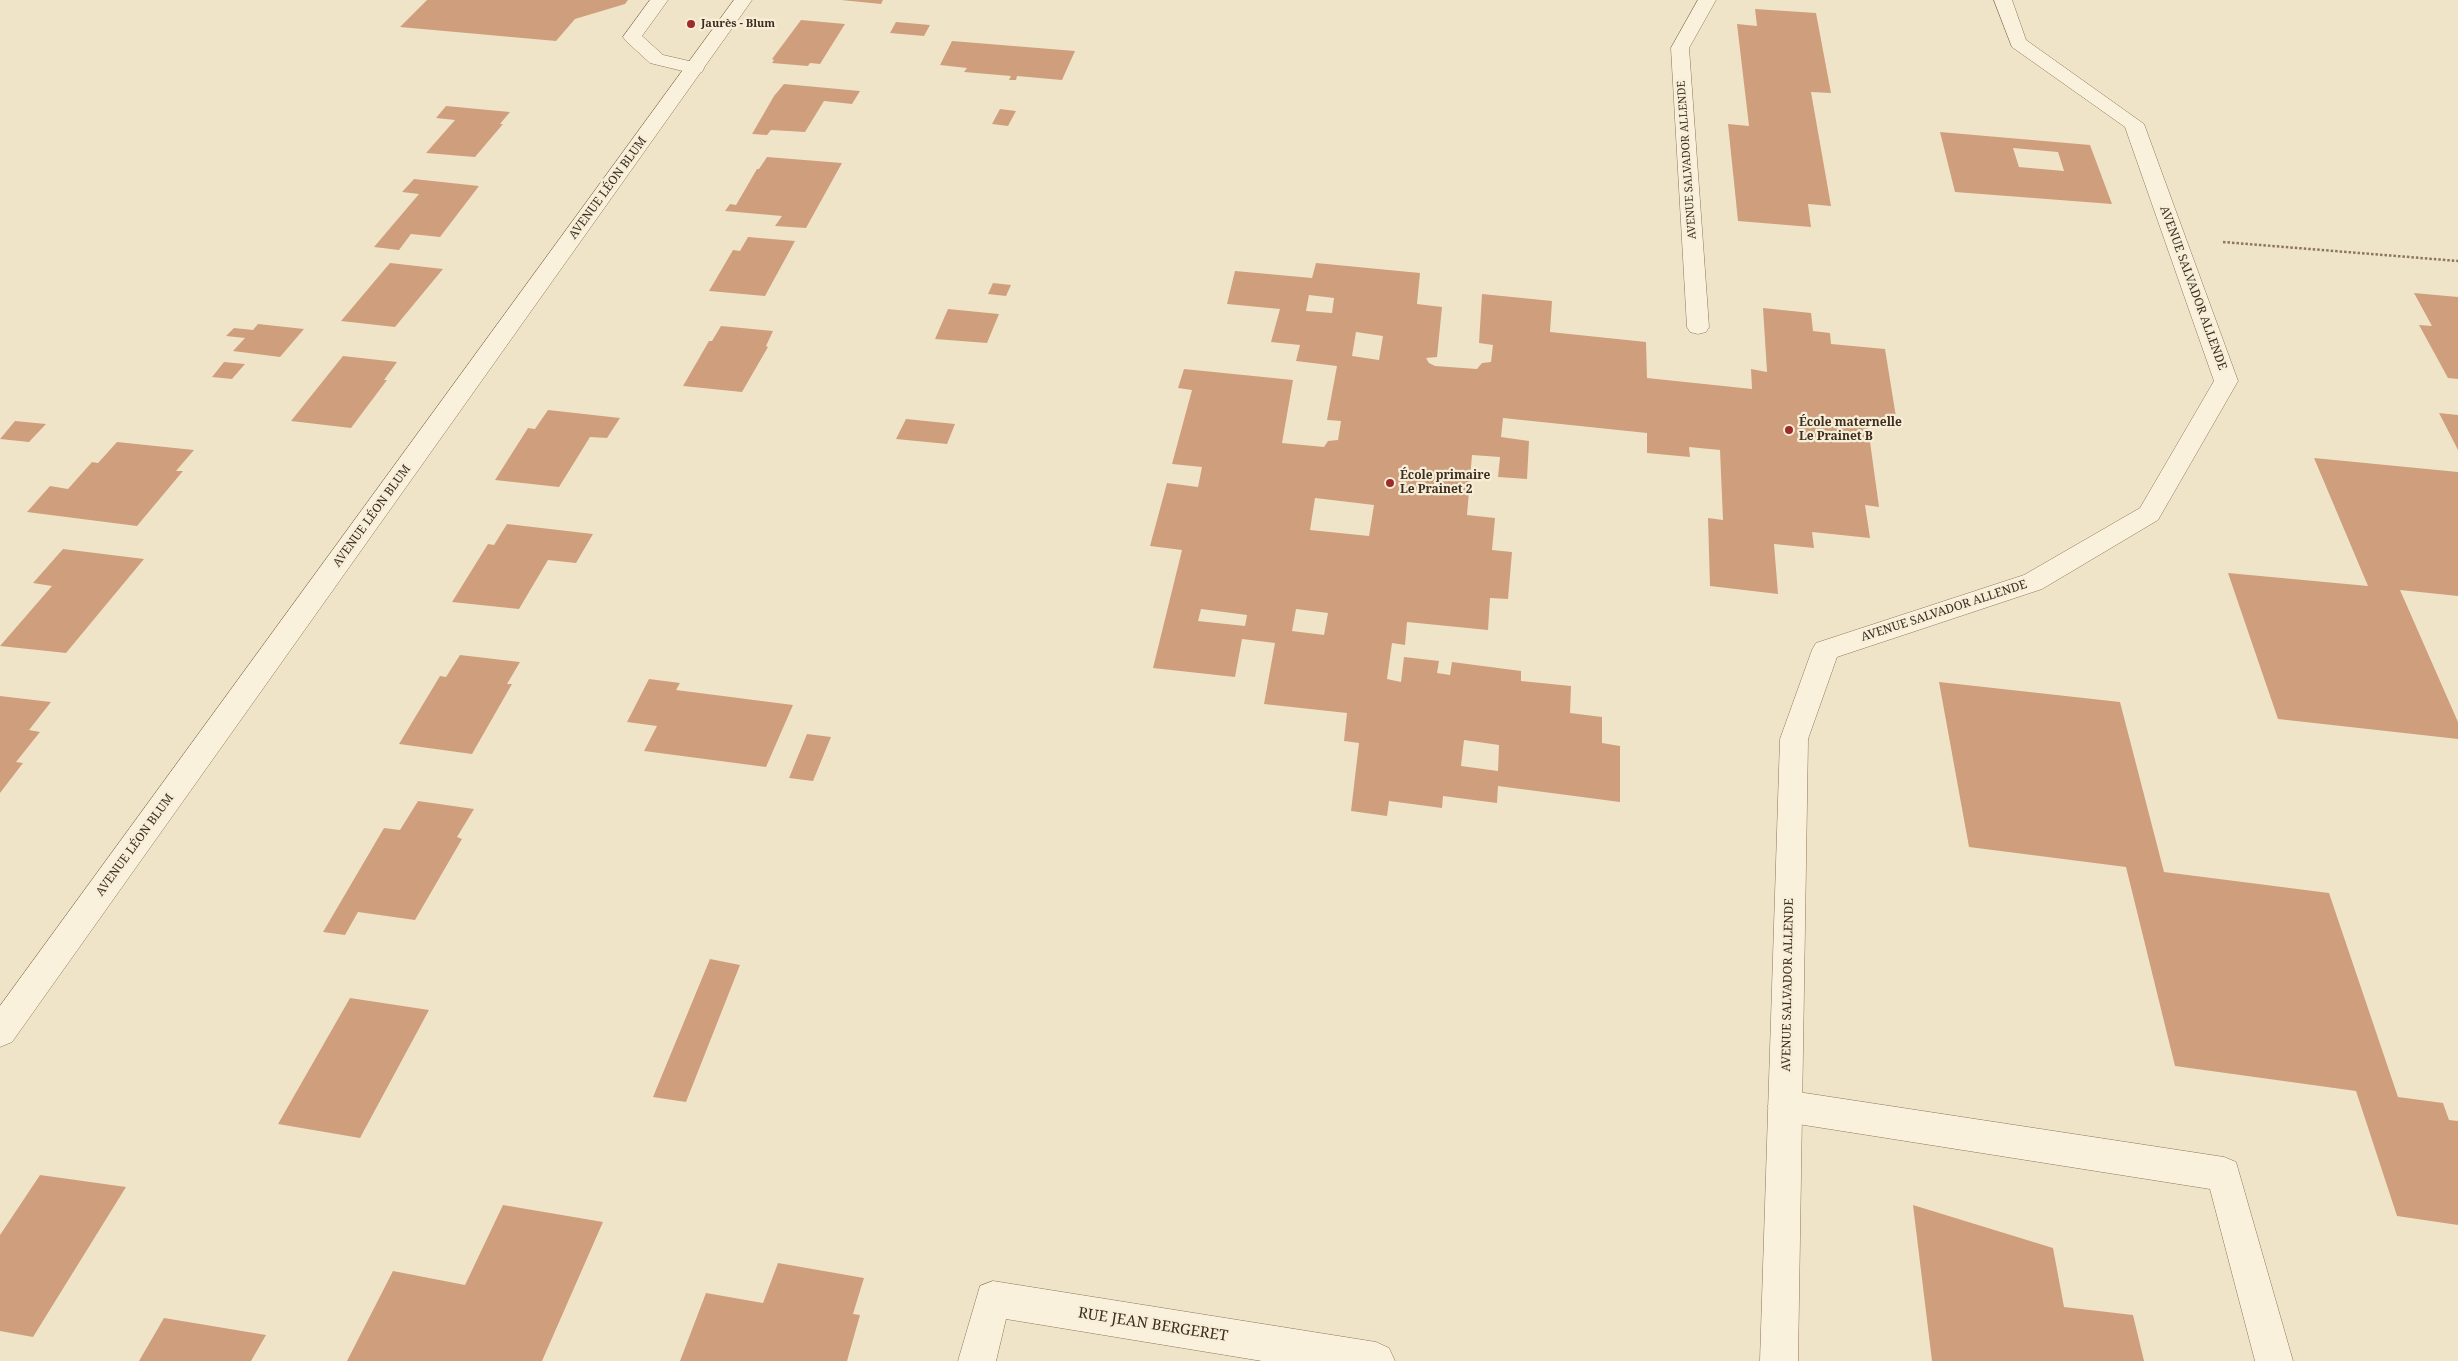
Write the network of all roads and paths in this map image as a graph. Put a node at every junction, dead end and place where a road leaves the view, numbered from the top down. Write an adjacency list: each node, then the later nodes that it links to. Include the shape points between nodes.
1 (659, 0): 5 (street, via 632,37 657,59)
2 (743, 0): 5 (street, AVENUE LÉON BLUM)
3 (1706, 0): 8 (street, AVENUE SALVADOR ALLENDE, via 1680,48)
4 (2003, 0): 6 (street, AVENUE SALVADOR ALLENDE, via 2018,43 2134,124)
5 (695, 68): 9 (street, AVENUE LÉON BLUM)
6 (2175, 238): 7 (path); 10 (street, AVENUE SALVADOR ALLENDE, via 2226,382 2149,514 2033,582 1826,650 1794,739)
7 (2458, 261)
8 (1698, 327)
9 (0, 1032)
10 (1785, 1106): 13 (street, AVENUE SALVADOR ALLENDE); 14 (street, via 2224,1174)
11 (977, 1361): 12 (street, RUE JEAN BERGERET, via 993,1298)
12 (1376, 1361)
13 (1779, 1361)
14 (2274, 1361)

